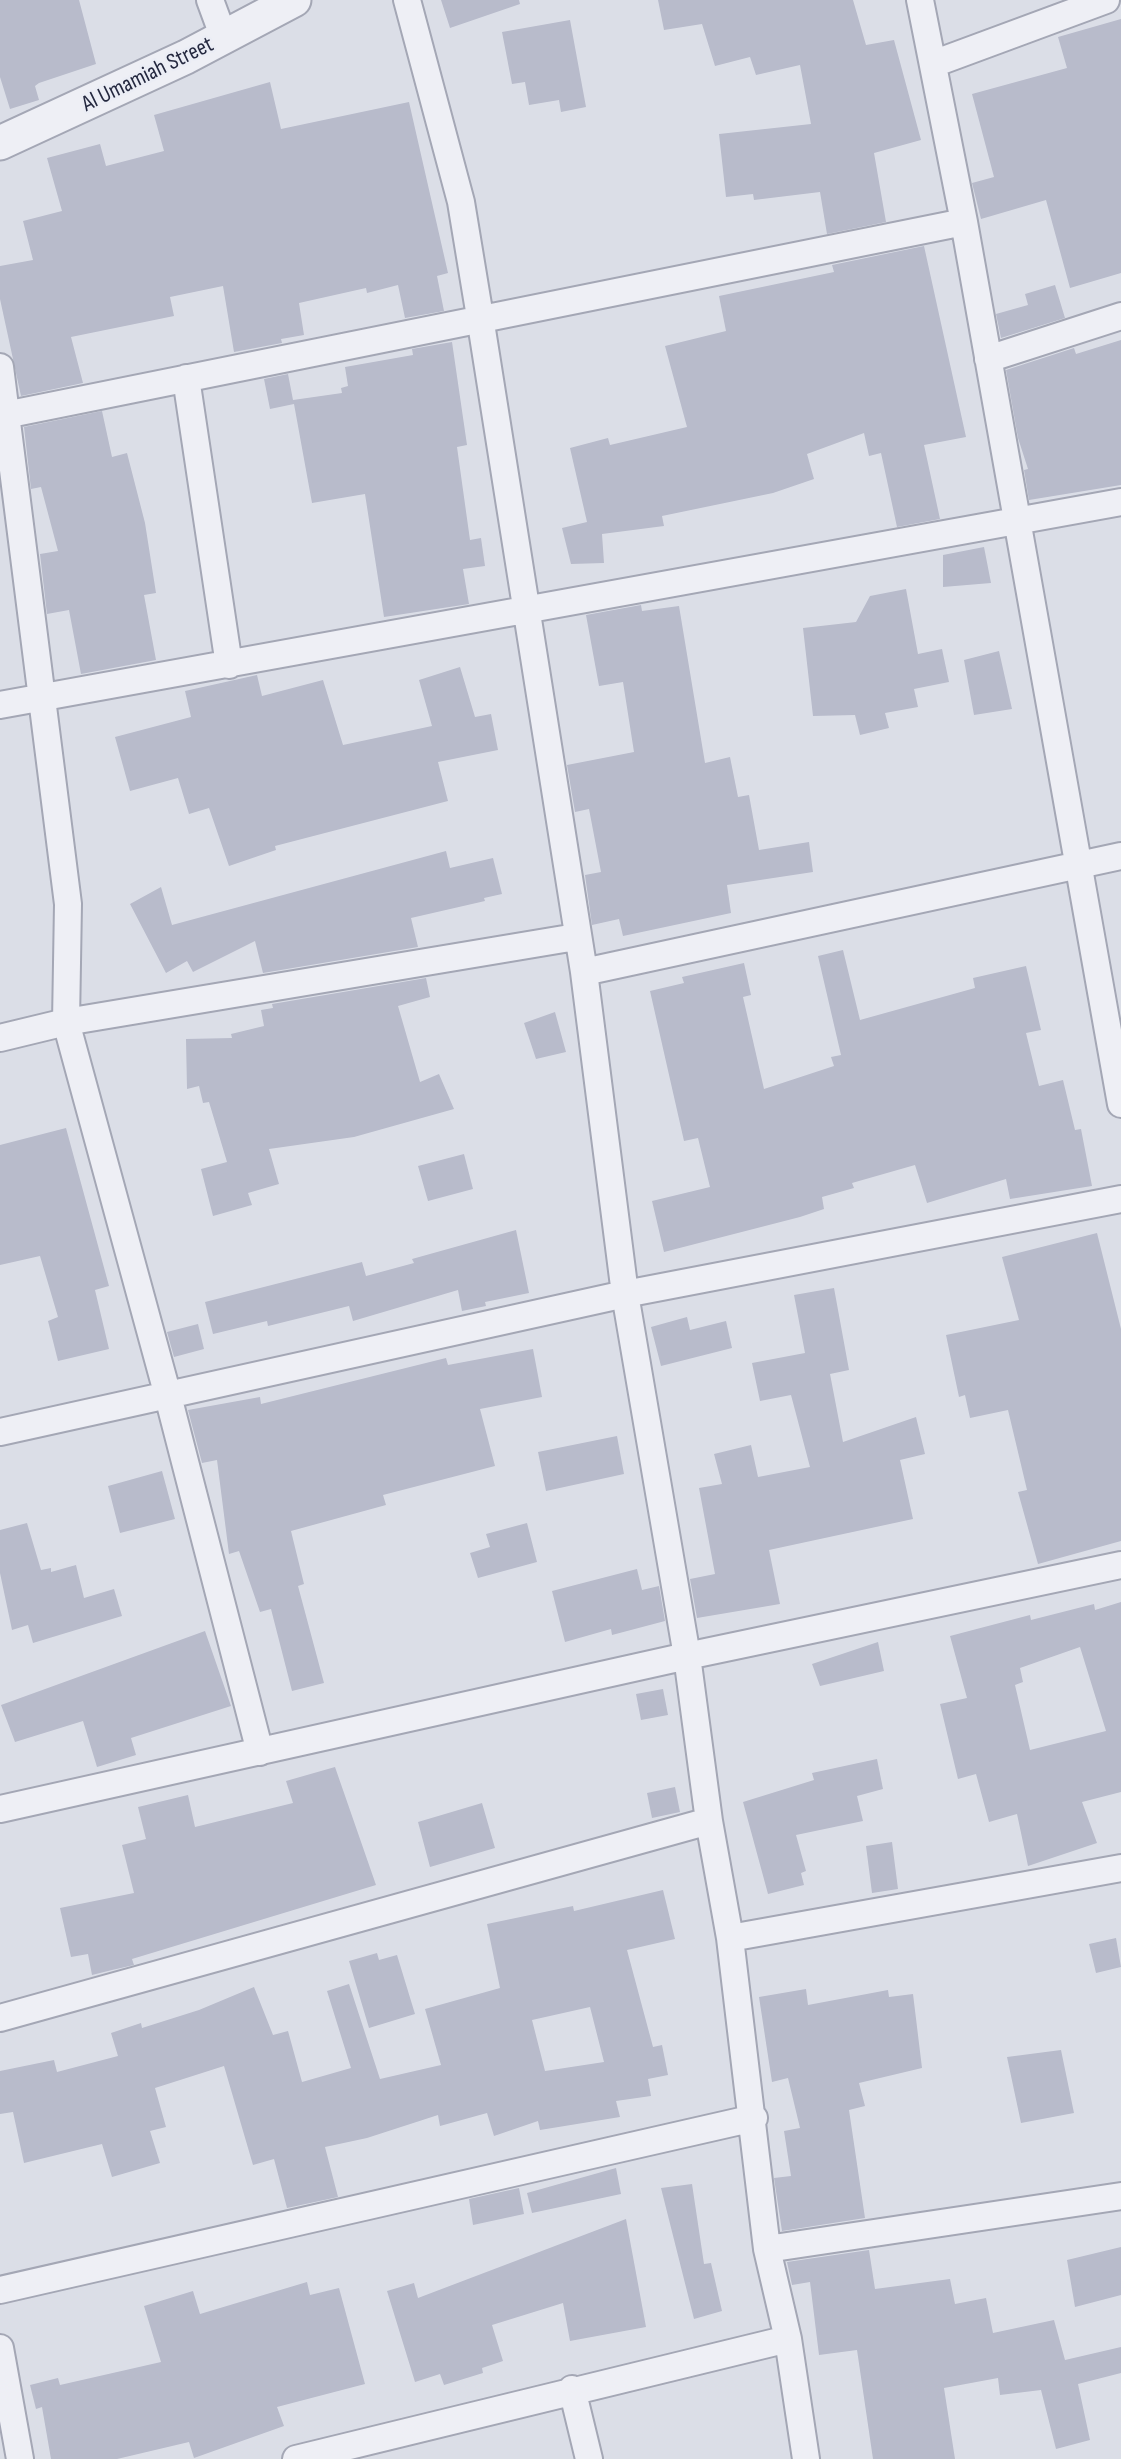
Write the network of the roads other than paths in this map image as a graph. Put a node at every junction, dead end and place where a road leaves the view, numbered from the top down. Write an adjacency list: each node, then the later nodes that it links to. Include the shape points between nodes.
1 (210, 0): 6 (street)
2 (294, 0): 6 (street, Al Umamiah Street)
3 (407, 0): 11 (street, via 461,202)
4 (919, 0): 7 (street)
5 (1106, 0): 7 (street)
6 (224, 38): 8 (street, Al Umamiah Street)
7 (933, 64): 9 (street)
8 (0, 144)
9 (964, 222): 11 (street); 12 (street)
10 (1121, 316): 12 (street)
11 (480, 317): 14 (street); 18 (street)
12 (988, 359): 17 (street)
13 (0, 367): 15 (street)
14 (186, 378): 15 (street); 19 (street)
15 (4, 415): 20 (street)
16 (1121, 502): 17 (street)
17 (1018, 518): 18 (street); 23 (street)
18 (524, 610): 19 (street); 24 (street)
19 (229, 665): 20 (street)
20 (41, 698): 21 (street); 26 (street, via 68,904)
21 (0, 705)
22 (1121, 856): 23 (street)
23 (1077, 865): 25 (street); 28 (street)
24 (576, 937): 25 (street); 26 (street)
25 (584, 972): 30 (street)
26 (66, 1022): 27 (street); 31 (street)
27 (0, 1038)
28 (1121, 1104)
29 (1121, 1199): 30 (street)
30 (625, 1294): 31 (street); 34 (street)
31 (168, 1396): 32 (street); 35 (street)
32 (0, 1432)
33 (1121, 1565): 34 (street)
34 (687, 1656): 35 (street); 37 (street)
35 (260, 1752): 36 (street)
36 (0, 1809)
37 (709, 1821): 39 (street); 40 (street)
38 (1121, 1868): 39 (street)
39 (730, 1938): 41 (street)
40 (0, 2018)
41 (754, 2118): 43 (street); 44 (street)
42 (1121, 2196): 43 (street)
43 (767, 2249): 45 (street)
44 (0, 2290)
45 (788, 2339): 47 (street); 51 (street)
46 (0, 2348): 48 (street)
47 (572, 2389): 49 (street); 50 (street)
48 (20, 2459)
49 (296, 2459)
50 (589, 2459)
51 (806, 2459)

